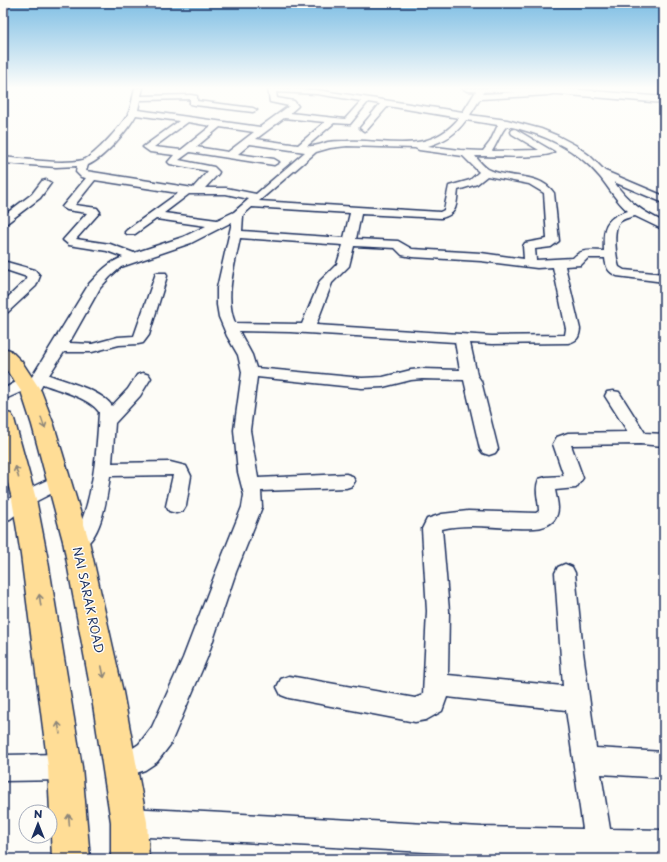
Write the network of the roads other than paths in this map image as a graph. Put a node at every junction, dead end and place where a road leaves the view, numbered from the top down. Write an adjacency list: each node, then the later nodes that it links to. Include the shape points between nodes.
1 (122, 128): 21 (street, via 98,155)
2 (174, 128): 15 (street, via 148,147 153,150)
3 (213, 128): 15 (street)
4 (249, 128): 9 (street)
5 (323, 128): 13 (street)
6 (454, 128): 12 (street, via 438,140)
7 (500, 128): 17 (street)
8 (533, 128): 23 (street, via 558,139 577,151)
9 (262, 130): 11 (street)
10 (515, 132): 17 (street, via 549,152)
11 (248, 141): 13 (street); 18 (street)
12 (410, 145): 14 (street, via 330,144); 16 (street)
13 (300, 148): 14 (street)
14 (314, 150): 28 (street)
15 (185, 151): 18 (street); 26 (street, via 173,162 211,169 214,172)
16 (461, 153): 17 (street); 22 (street, via 470,156)
17 (486, 153)
18 (230, 155): 20 (street)
19 (3, 160): 21 (street)
20 (274, 162)
21 (82, 163): 24 (street, via 81,172)
22 (484, 172): 29 (street, via 473,182 453,188 449,211 444,214); 40 (street, via 537,184 546,189 553,241 529,246)
23 (601, 172): 27 (street); 30 (street, via 621,199)
24 (93, 176): 26 (street); 39 (street, via 67,207 94,212 69,240 120,250)
25 (46, 183): 32 (street, via 33,198)
26 (191, 191): 28 (street, via 226,191); 31 (street)
27 (664, 200)
28 (248, 205): 29 (street); 33 (street); 36 (street)
29 (356, 211): 37 (street)
30 (635, 212): 34 (street); 38 (street, via 621,216 610,227)
31 (154, 215): 33 (street); 35 (street)
32 (3, 220)
33 (219, 224): 39 (street, via 186,240)
34 (664, 227)
35 (131, 232)
36 (236, 234): 37 (street); 46 (street, via 224,288 226,316)
37 (350, 242): 40 (street, via 398,245 406,252 412,253); 47 (street, via 346,261 326,281)
38 (611, 255): 41 (street, via 586,254 578,262); 44 (street, via 612,265 616,271 629,275)
39 (134, 257): 49 (street, via 117,264 98,283)
40 (530, 263): 41 (street)
41 (558, 263): 48 (street, via 573,329 572,337 562,340)
42 (3, 264): 45 (street, via 34,276 31,283)
43 (161, 276): 49 (street, via 142,336 138,340 118,341 92,348)
44 (664, 278)
45 (3, 309)
46 (230, 327): 47 (street); 51 (street, via 245,355)
47 (307, 329): 48 (street)
48 (462, 338): 52 (street)
49 (59, 347): 54 (street)
50 (3, 354): 54 (main road, NAI SARAK ROAD, via 14,366)
51 (250, 372): 52 (street, via 362,383 383,382 422,374); 64 (street, via 242,430)
52 (469, 375): 60 (street, via 473,381)
53 (143, 378): 57 (street, via 134,392)
54 (24, 387): 57 (street, via 80,392 102,404 108,412); 62 (main road, NAI SARAK ROAD, one-way to 62, via 43,425)
55 (613, 396): 58 (street)
56 (3, 419): 65 (main road, one-way to 56)
57 (108, 420): 61 (street)
58 (640, 438): 59 (street); 69 (street, via 564,441 562,444 574,478 569,483 546,484 550,510 543,519 486,519 444,521 434,524 432,529 438,611)
59 (664, 440)
60 (489, 449)
61 (102, 470): 66 (street, via 170,468 180,471 182,476); 67 (street, via 95,509 87,531)
62 (60, 481): 65 (street); 67 (main road, NAI SARAK ROAD)
63 (346, 481): 64 (street)
64 (251, 486): 74 (street, via 253,495 249,514 195,658 161,736 148,753 136,761)
65 (14, 506): 75 (main road, one-way to 65)
66 (176, 506)
67 (76, 541): 74 (main road, NAI SARAK ROAD, one-way to 74, via 107,692)
68 (565, 573): 71 (street)
69 (436, 686): 70 (street, via 433,704 414,710); 71 (street)
70 (289, 687)
71 (576, 699): 72 (street)
72 (586, 760): 73 (street); 79 (street)
73 (664, 764)
74 (119, 766): 77 (main road, NAI SARAK ROAD)
75 (65, 767): 76 (street); 80 (main road, one-way to 75)
76 (3, 768)
77 (129, 822): 79 (street); 81 (main road, NAI SARAK ROAD)
78 (664, 844): 79 (street)
79 (607, 849)
80 (71, 859)
81 (130, 859)

